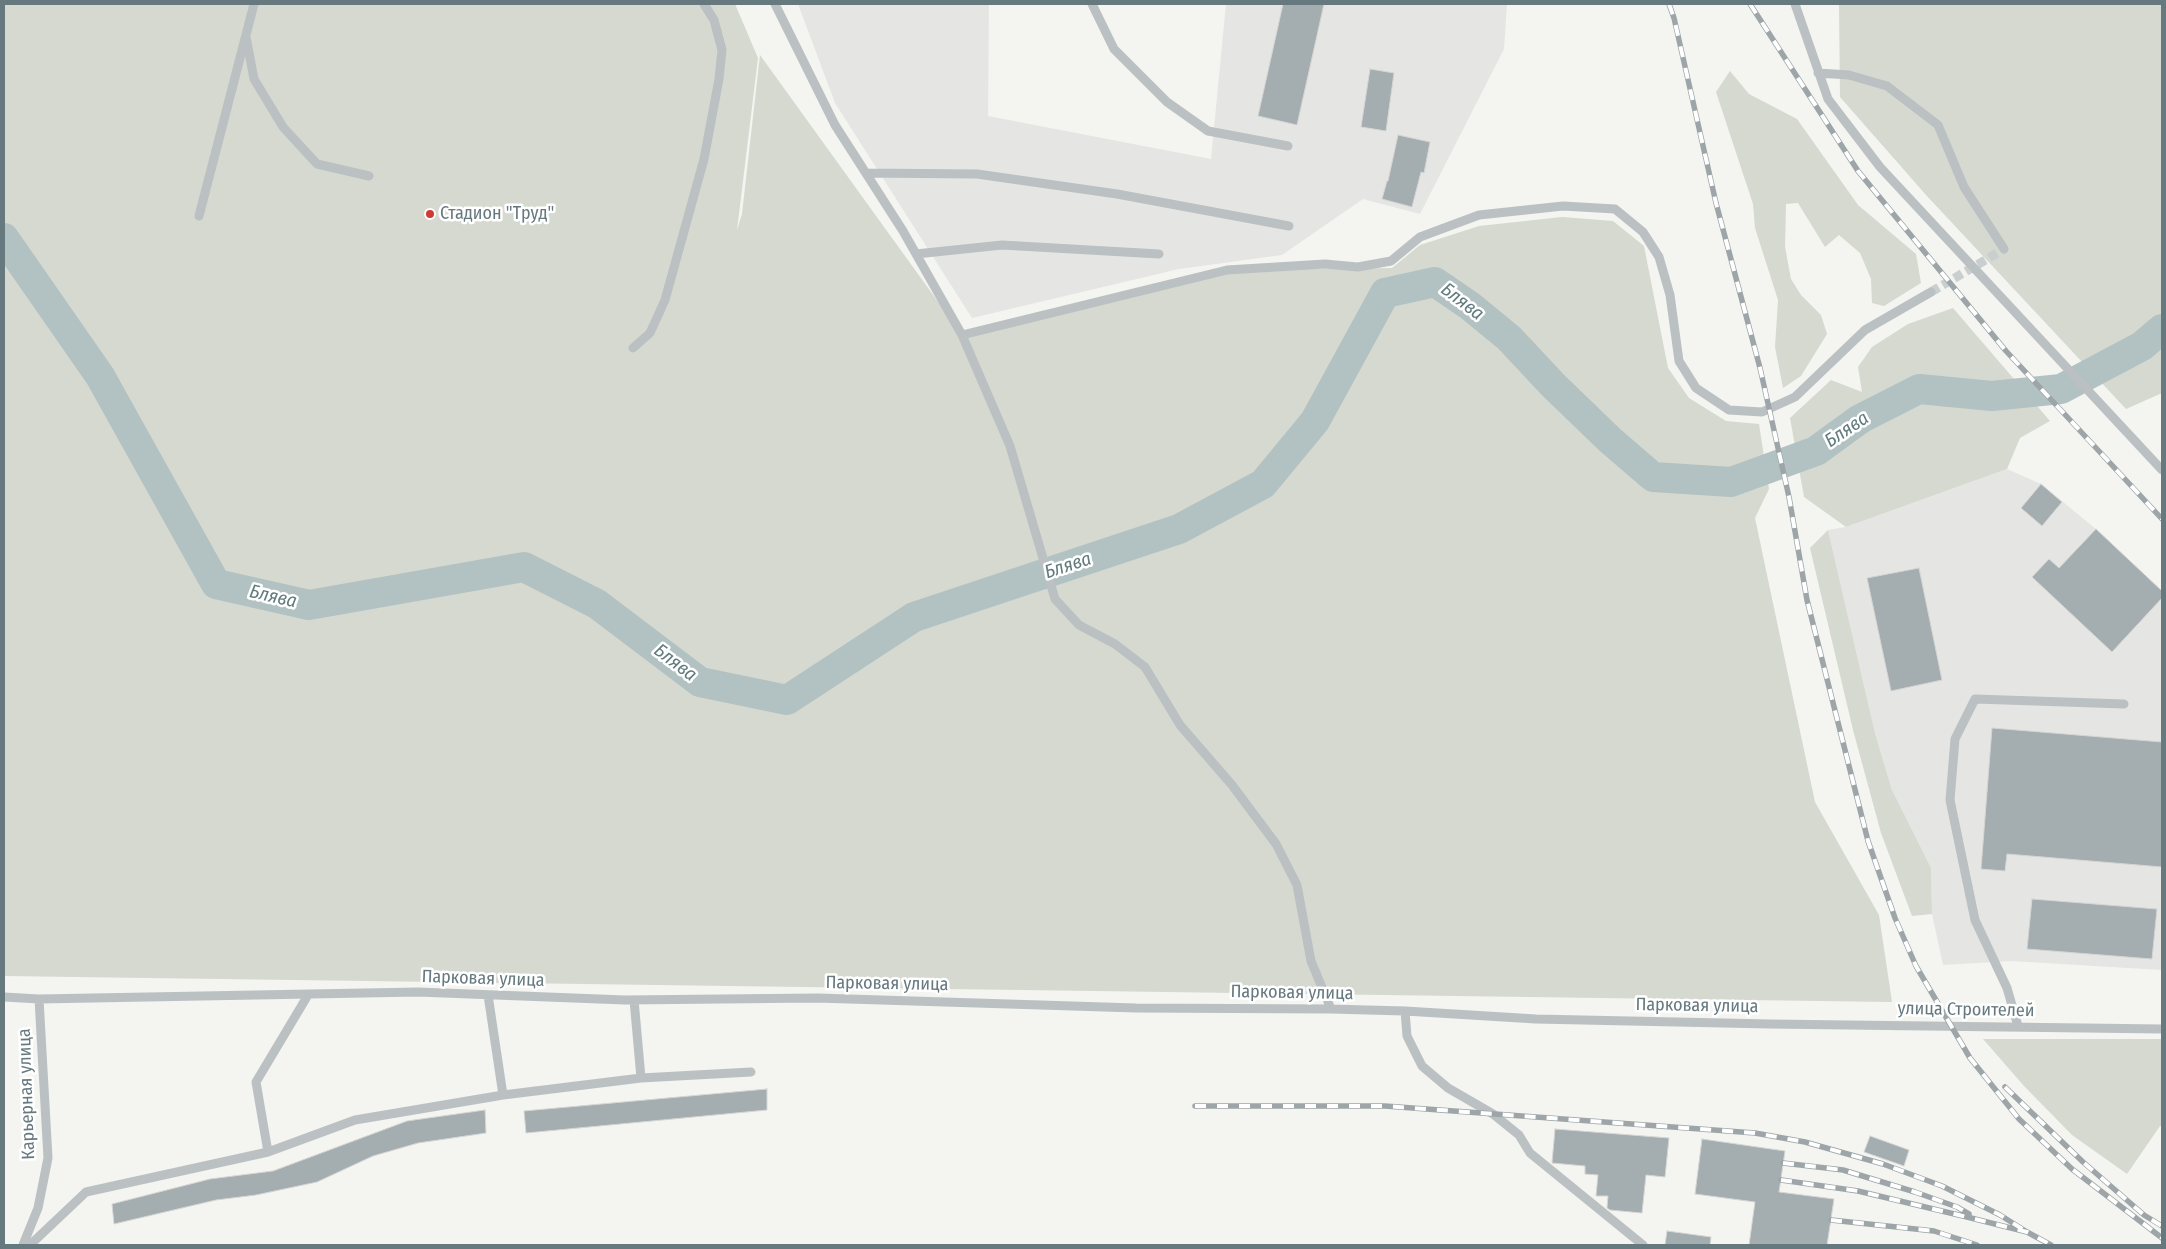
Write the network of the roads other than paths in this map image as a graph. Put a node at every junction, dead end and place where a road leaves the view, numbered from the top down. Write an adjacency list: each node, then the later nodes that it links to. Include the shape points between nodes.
1 (254, 4): 6 (street)
2 (704, 4): 18 (street, via 714,20 722,50 704,159 665,300 650,333)
3 (775, 4): 9 (street, via 835,125)
4 (1092, 4): 8 (street, via 1114,49 1167,102 1208,131)
5 (1795, 4): 7 (street)
6 (246, 34): 10 (street, via 254,79 283,128 317,164); 11 (street)
7 (1818, 73): 13 (street, via 1849,75 1887,86 1938,125 1964,187); 19 (street, via 1828,99 1880,167)
8 (1288, 146)
9 (866, 173): 12 (street, via 977,174 1116,194); 14 (street)
10 (369, 176)
11 (199, 216)
12 (1290, 226)
13 (2004, 249)
14 (916, 254): 15 (street, via 1002,245); 17 (street)
15 (1159, 254)
16 (1931, 292): 17 (street, via 1864,330 1795,397 1762,412 1729,410 1696,388 1679,361 1670,295 1659,257 1643,232 1615,209 1563,206 1479,215 1420,237 1392,261 1358,267 1325,264 1226,270)
17 (962, 335): 26 (street, via 1010,446 1055,599 1079,625 1115,644 1145,668 1180,726 1232,785 1276,844 1297,885 1311,961)
18 (633, 348)
19 (2162, 470)
20 (2124, 704): 29 (street, via 1975,699 1955,738 1950,800 1974,920 2007,988)
21 (308, 995): 22 (street, Парковая улица, via 418,992); 24 (street, Парковая улица); 34 (street, via 256,1082)
22 (488, 995): 25 (street, Парковая улица); 33 (street)
23 (4, 997): 24 (street, Парковая улица)
24 (39, 999): 35 (street, Карьерная улица, via 48,1158 38,1208)
25 (634, 1000): 26 (street, Парковая улица, via 816,998 1136,1008); 32 (street)
26 (1331, 1009): 27 (street, Парковая улица)
27 (1405, 1011): 28 (street, Парковая улица, via 1536,1019); 37 (street, via 1406,1036 1422,1066 1448,1088 1493,1114 1519,1134 1530,1153)
28 (1770, 1024): 29 (street, улица Строителей)
29 (2018, 1026): 30 (street, улица Строителей)
30 (2162, 1029)
31 (750, 1072): 32 (street)
32 (641, 1078): 33 (street)
33 (503, 1095): 34 (street, via 355,1120)
34 (268, 1152): 36 (street, via 86,1192)
35 (24, 1245)
36 (30, 1245)
37 (1643, 1245)

